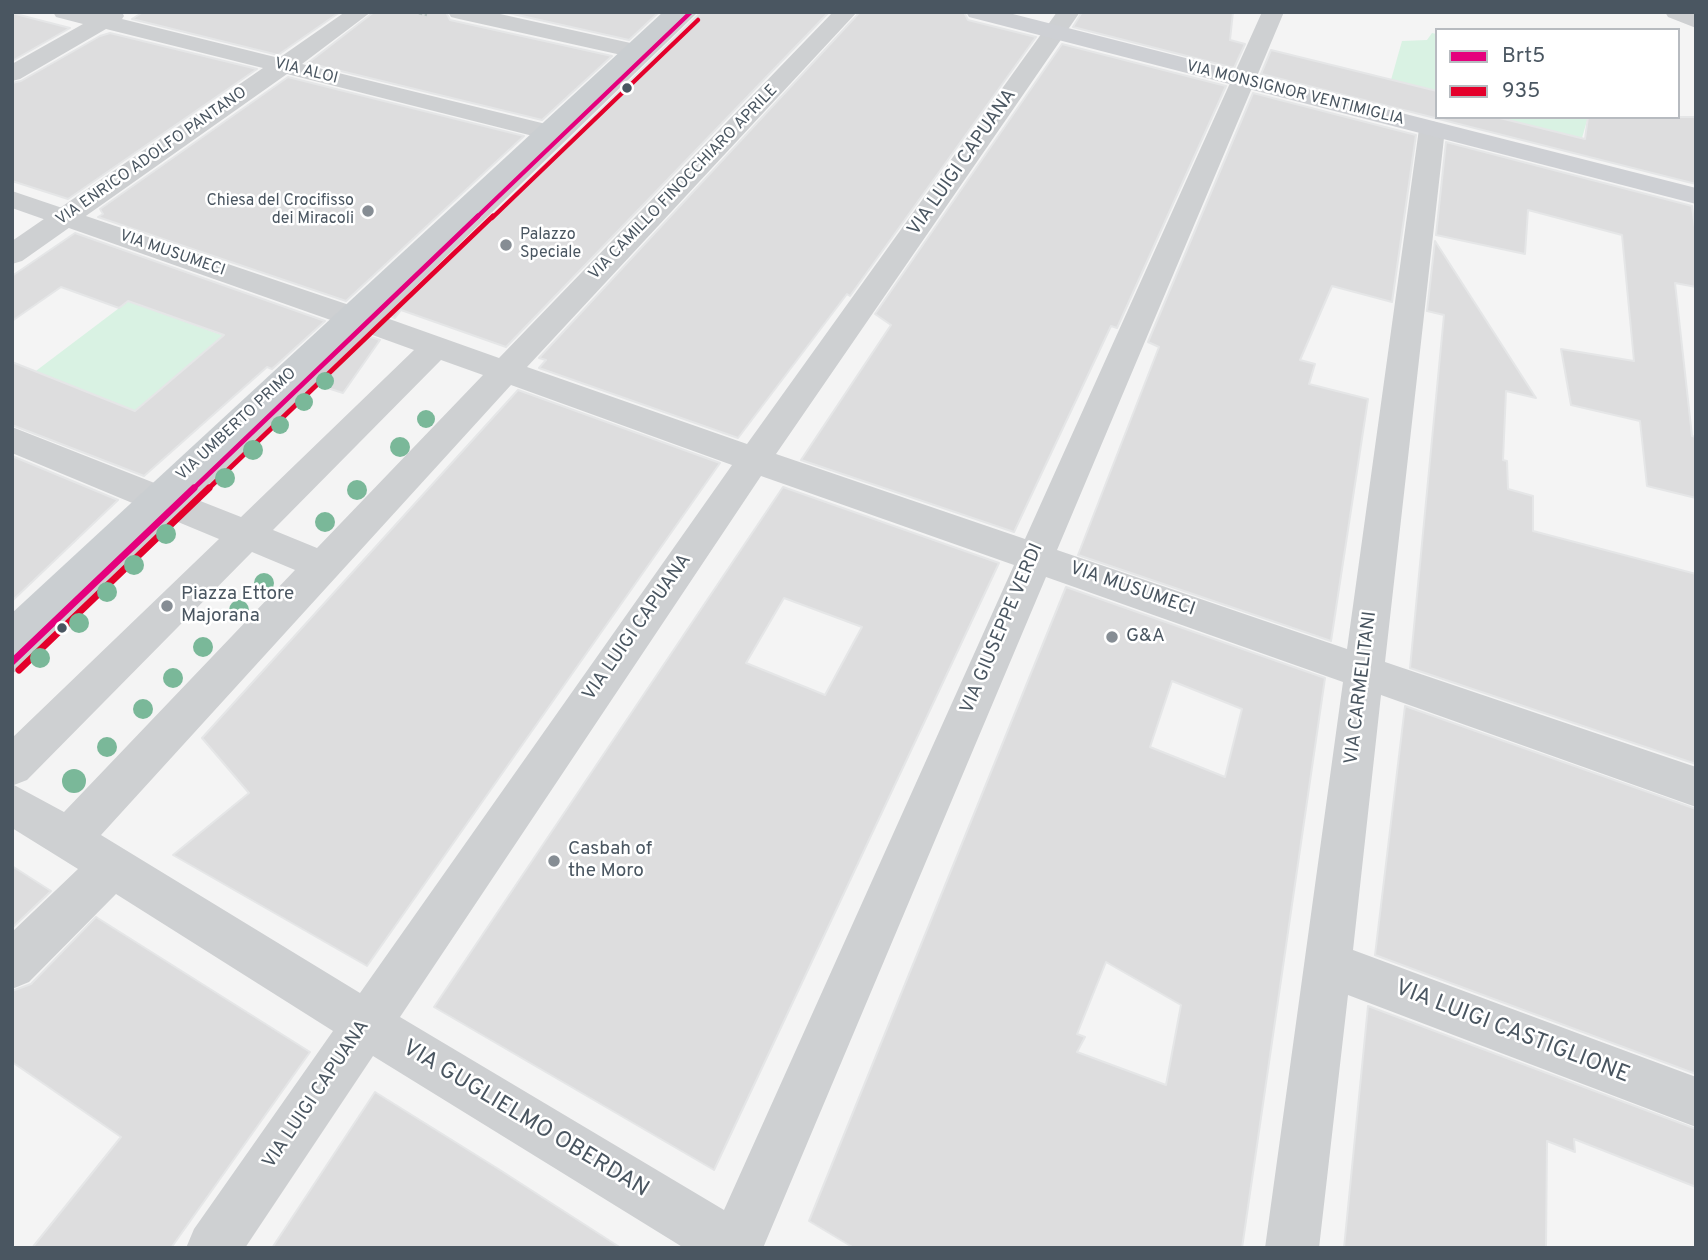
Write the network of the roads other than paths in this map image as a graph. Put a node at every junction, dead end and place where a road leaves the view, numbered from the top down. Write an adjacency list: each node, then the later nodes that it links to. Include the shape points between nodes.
1 (64, 12): 10 (street, VIA ALOI)
2 (360, 12): 14 (street, VIA ENRICO ADOLFO PANTANO)
3 (459, 12): 13 (street)
4 (676, 12): 13 (main road, VIA UMBERTO PRIMO)
5 (691, 12): 23 (lane)
6 (846, 12): 25 (street, VIA CAMILLO FINOCCHIARO APRILE)
7 (976, 12): 12 (main road, VIA MONSIGNOR VENTIMIGLIA)
8 (1273, 12): 16 (street, VIA GIUSEPPE VERDI)
9 (1676, 12): 11 (street)
10 (111, 17): 14 (street, VIA ALOI); 15 (street)
11 (1696, 21)
12 (1062, 22): 16 (main road, VIA MONSIGNOR VENTIMIGLIA); 27 (street, VIA LUIGI CAPUANA)
13 (635, 51): 18 (main road, VIA UMBERTO PRIMO)
14 (282, 66): 18 (street, VIA ALOI); 21 (street, VIA ENRICO ADOLFO PANTANO)
15 (12, 74)
16 (1242, 80): 17 (main road, VIA MONSIGNOR VENTIMIGLIA); 30 (street, VIA GIUSEPPE VERDI)
17 (1432, 128): 19 (main road, VIA MONSIGNOR VENTIMIGLIA); 34 (street, VIA CARMELITANI)
18 (549, 132): 23 (main road, VIA UMBERTO PRIMO)
19 (1696, 196)
20 (12, 199): 21 (street, VIA MUSUMECI)
21 (65, 218): 22 (street, VIA ENRICO ADOLFO PANTANO); 23 (street, VIA MUSUMECI)
22 (12, 255)
23 (351, 316): 24 (street, VIA MUSUMECI); 28 (main road, VIA UMBERTO PRIMO)
24 (436, 347): 25 (street, VIA MUSUMECI); 29 (street)
25 (518, 369): 27 (street, VIA MUSUMECI); 31 (street)
26 (12, 439): 28 (street)
27 (754, 460): 30 (street, VIA MUSUMECI); 42 (street, VIA LUIGI CAPUANA)
28 (154, 499): 29 (street); 32 (main road, VIA UMBERTO PRIMO); 33 (lane)
29 (246, 535): 31 (street); 35 (street)
30 (1034, 556): 34 (street, VIA MUSUMECI); 45 (street, VIA GIUSEPPE VERDI)
31 (323, 566): 38 (street)
32 (12, 637)
33 (12, 662)
34 (1364, 671): 36 (street, VIA MUSUMECI); 40 (street, VIA CARMELITANI)
35 (12, 766)
36 (1696, 787)
37 (12, 804): 38 (street)
38 (69, 838): 39 (street)
39 (125, 873): 41 (street); 42 (street, VIA GUGLIELMO OBERDAN)
40 (1327, 964): 43 (street, VIA LUIGI CASTIGLIONE); 46 (street, VIA CARMELITANI)
41 (12, 965)
42 (366, 1024): 44 (street, VIA LUIGI CAPUANA); 45 (street, VIA GUGLIELMO OBERDAN)
43 (1696, 1102)
44 (213, 1248)
45 (735, 1248)
46 (1292, 1248)

